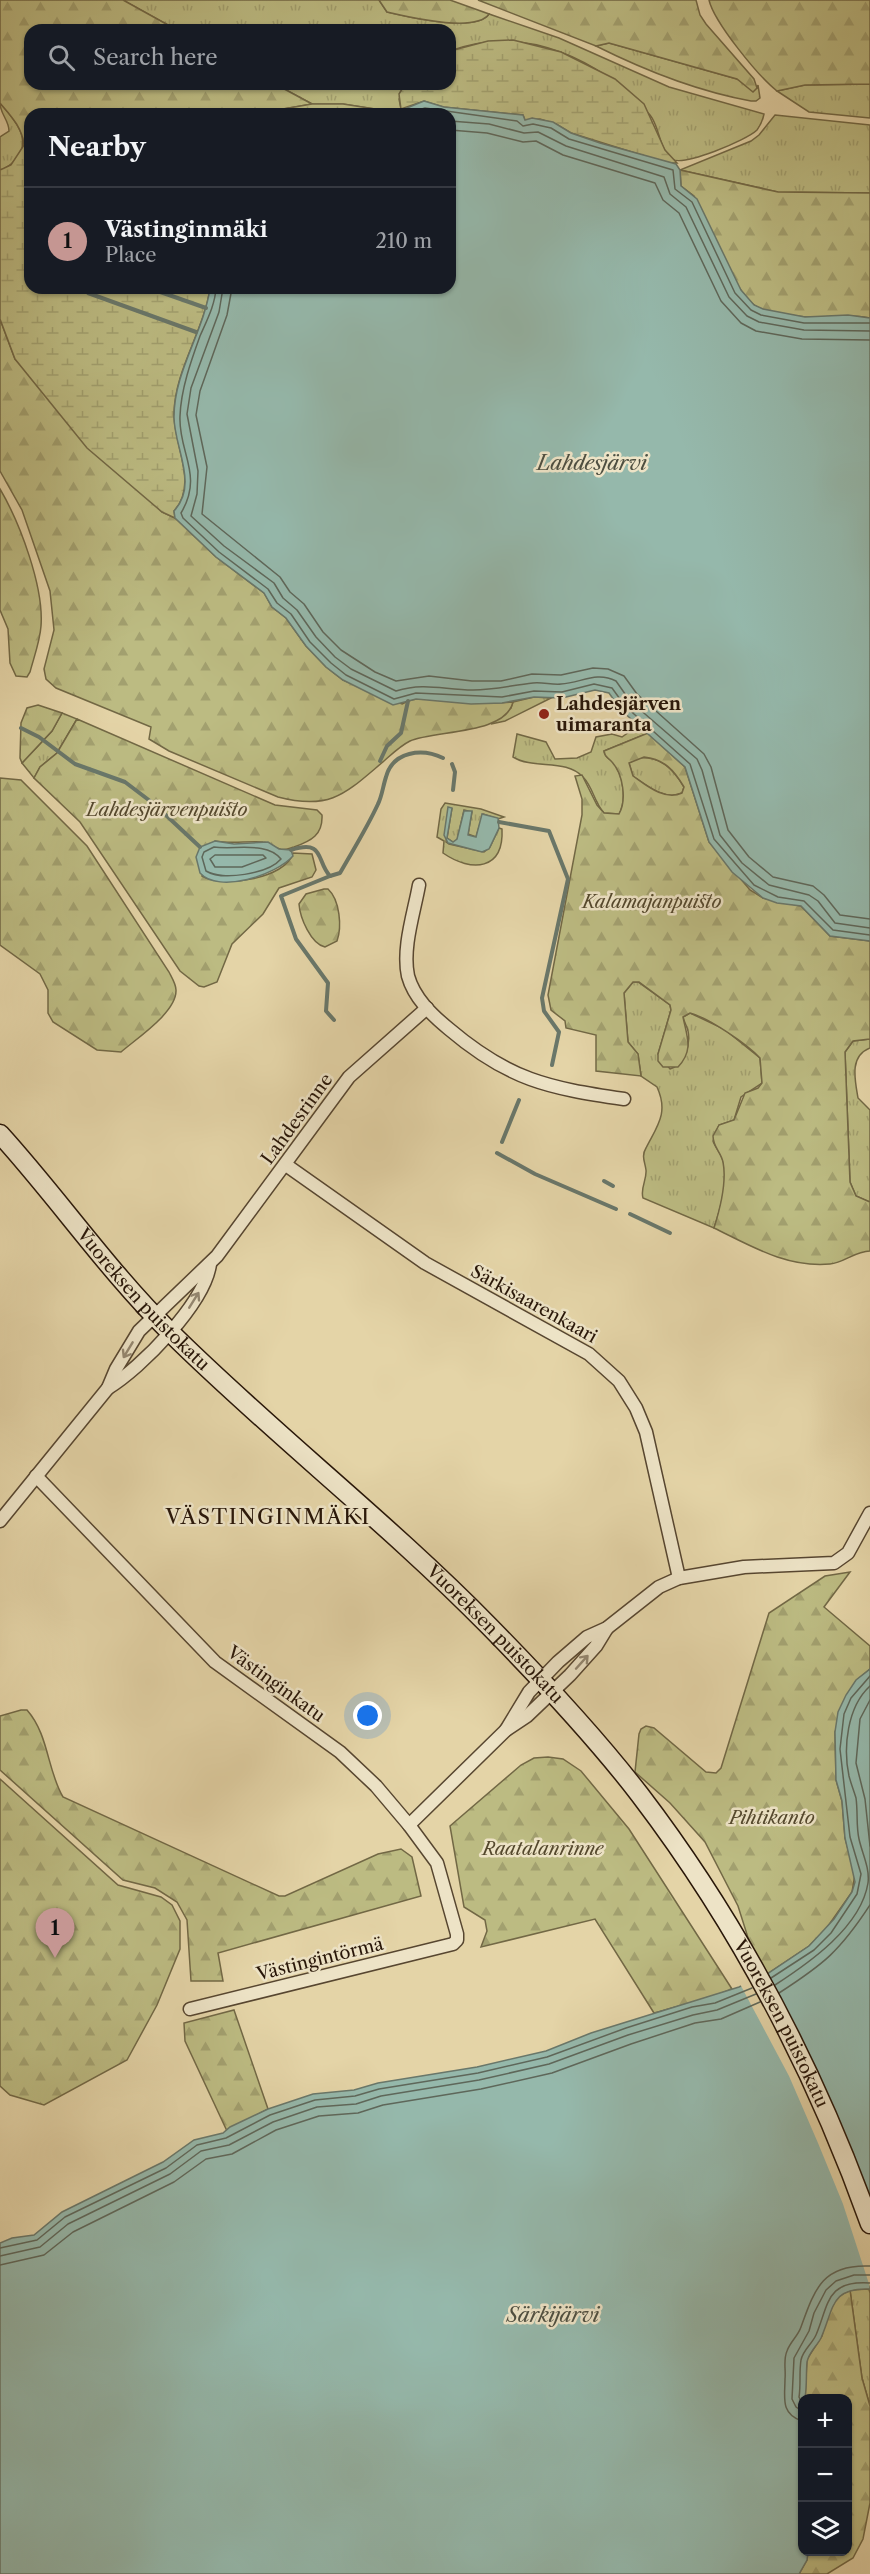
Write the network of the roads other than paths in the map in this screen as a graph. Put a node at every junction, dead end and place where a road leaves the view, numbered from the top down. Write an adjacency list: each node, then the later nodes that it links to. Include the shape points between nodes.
1 (418, 885): 2 (street, via 407,963 410,981)
2 (427, 1008): 3 (street, via 469,1046 511,1073 566,1090); 5 (street, Lahdesrinne, via 349,1077)
3 (624, 1099)
4 (0, 1134): 7 (main road, Vuoreksen puistokatu)
5 (286, 1166): 6 (street, Lahdesrinne); 13 (street, Särkisaarenkaari, via 425,1263 589,1354 619,1381 646,1432)
6 (210, 1264): 7 (street, Lahdesrinne); 8 (street, Lahdesrinne, one-way to 6, via 197,1297)
7 (154, 1316): 8 (main road, Vuoreksen puistokatu); 9 (street, Lahdesrinne, one-way to 9, via 139,1331)
8 (171, 1333): 9 (street, Lahdesrinne); 15 (main road, Vuoreksen puistokatu, via 405,1545)
9 (108, 1388): 10 (street)
10 (36, 1476): 12 (street); 17 (street, Västinginkatu, via 215,1662 340,1752)
11 (870, 1513): 13 (street, via 848,1554 834,1563 744,1567)
12 (0, 1521)
13 (679, 1578): 14 (street, via 646,1596)
14 (607, 1628): 15 (street, one-way to 14, via 596,1646); 15 (street, via 587,1637)
15 (545, 1686): 16 (street); 16 (street, via 527,1716); 20 (main road, Vuoreksen puistokatu, via 638,1792 738,1941 796,2046)
16 (506, 1730): 17 (street)
17 (409, 1824): 18 (street, Västinginkatu, via 442,1874)
18 (457, 1940): 19 (street, Västingintörmä)
19 (190, 2009)
20 (870, 2224)

